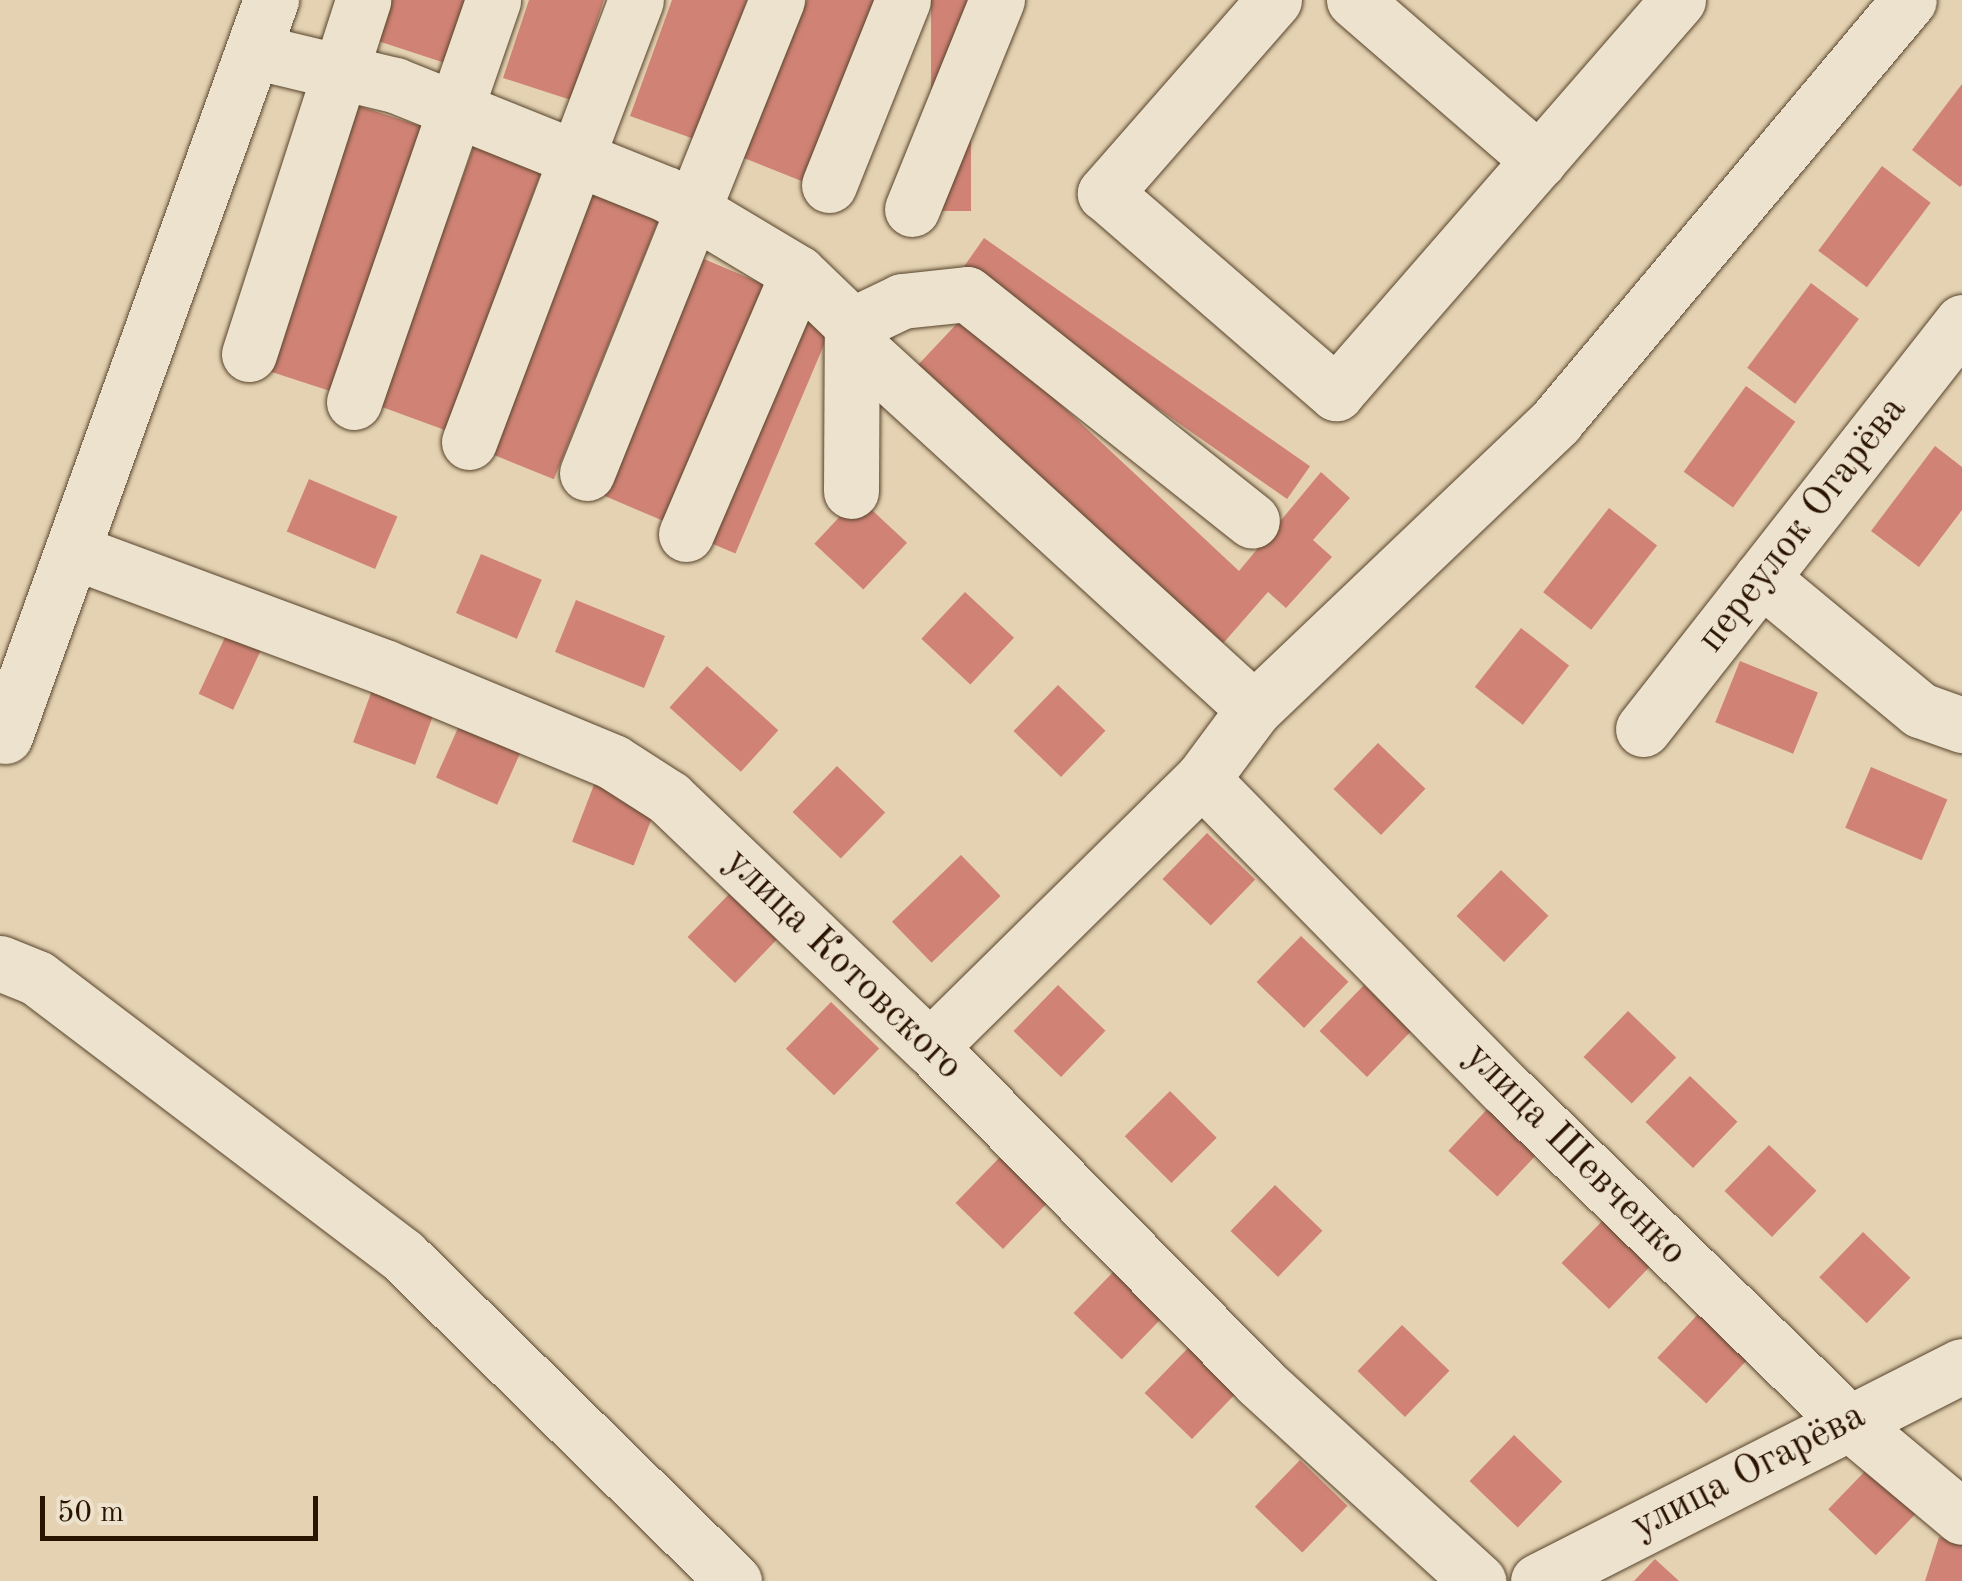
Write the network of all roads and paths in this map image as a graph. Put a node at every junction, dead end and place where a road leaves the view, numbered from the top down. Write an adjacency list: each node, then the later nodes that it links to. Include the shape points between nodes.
1 (271, 0): 12 (street)
2 (364, 0): 13 (street)
3 (493, 0): 14 (street)
4 (636, 0): 15 (street)
5 (777, 0): 19 (street)
6 (902, 0): 17 (street)
7 (998, 0): 18 (street)
8 (1274, 0): 16 (street, via 1105,193 1336,393)
9 (1354, 0): 16 (street)
10 (1678, 0): 16 (street)
11 (1909, 0): 32 (street, via 1556,421)
12 (253, 51): 13 (street); 30 (street)
13 (340, 72): 14 (street); 23 (street)
14 (454, 109): 15 (street); 24 (street)
15 (578, 159): 19 (street); 25 (street)
16 (1538, 160)
17 (830, 185)
18 (912, 208)
19 (696, 212): 20 (street); 26 (street)
20 (798, 273): 22 (street); 29 (street)
21 (1962, 322): 31 (street, переулок Огарёва)
22 (853, 334): 27 (street); 28 (street, via 902,301 967,294); 32 (street)
23 (249, 354)
24 (354, 402)
25 (470, 442)
26 (586, 473)
27 (852, 491)
28 (1252, 521)
29 (686, 534)
30 (74, 552): 35 (street); 38 (street, улица Котовского, via 384,667 614,762 669,798)
31 (1761, 578): 33 (street, via 1920,710); 34 (street, переулок Огарёва)
32 (1254, 709): 36 (street)
33 (1962, 725)
34 (1643, 729)
35 (5, 736)
36 (1202, 779): 38 (street); 40 (street, улица Шевченко, via 1506,1089)
37 (0, 963): 42 (street, via 37,978 403,1256)
38 (930, 1047): 43 (street, улица Котовского, via 1259,1381)
39 (1962, 1366): 40 (street, улица Огарёва)
40 (1846, 1420): 41 (street, улица Шевченко); 44 (street, улица Огарёва)
41 (1962, 1517)
42 (734, 1581)
43 (1478, 1581)
44 (1538, 1581)

